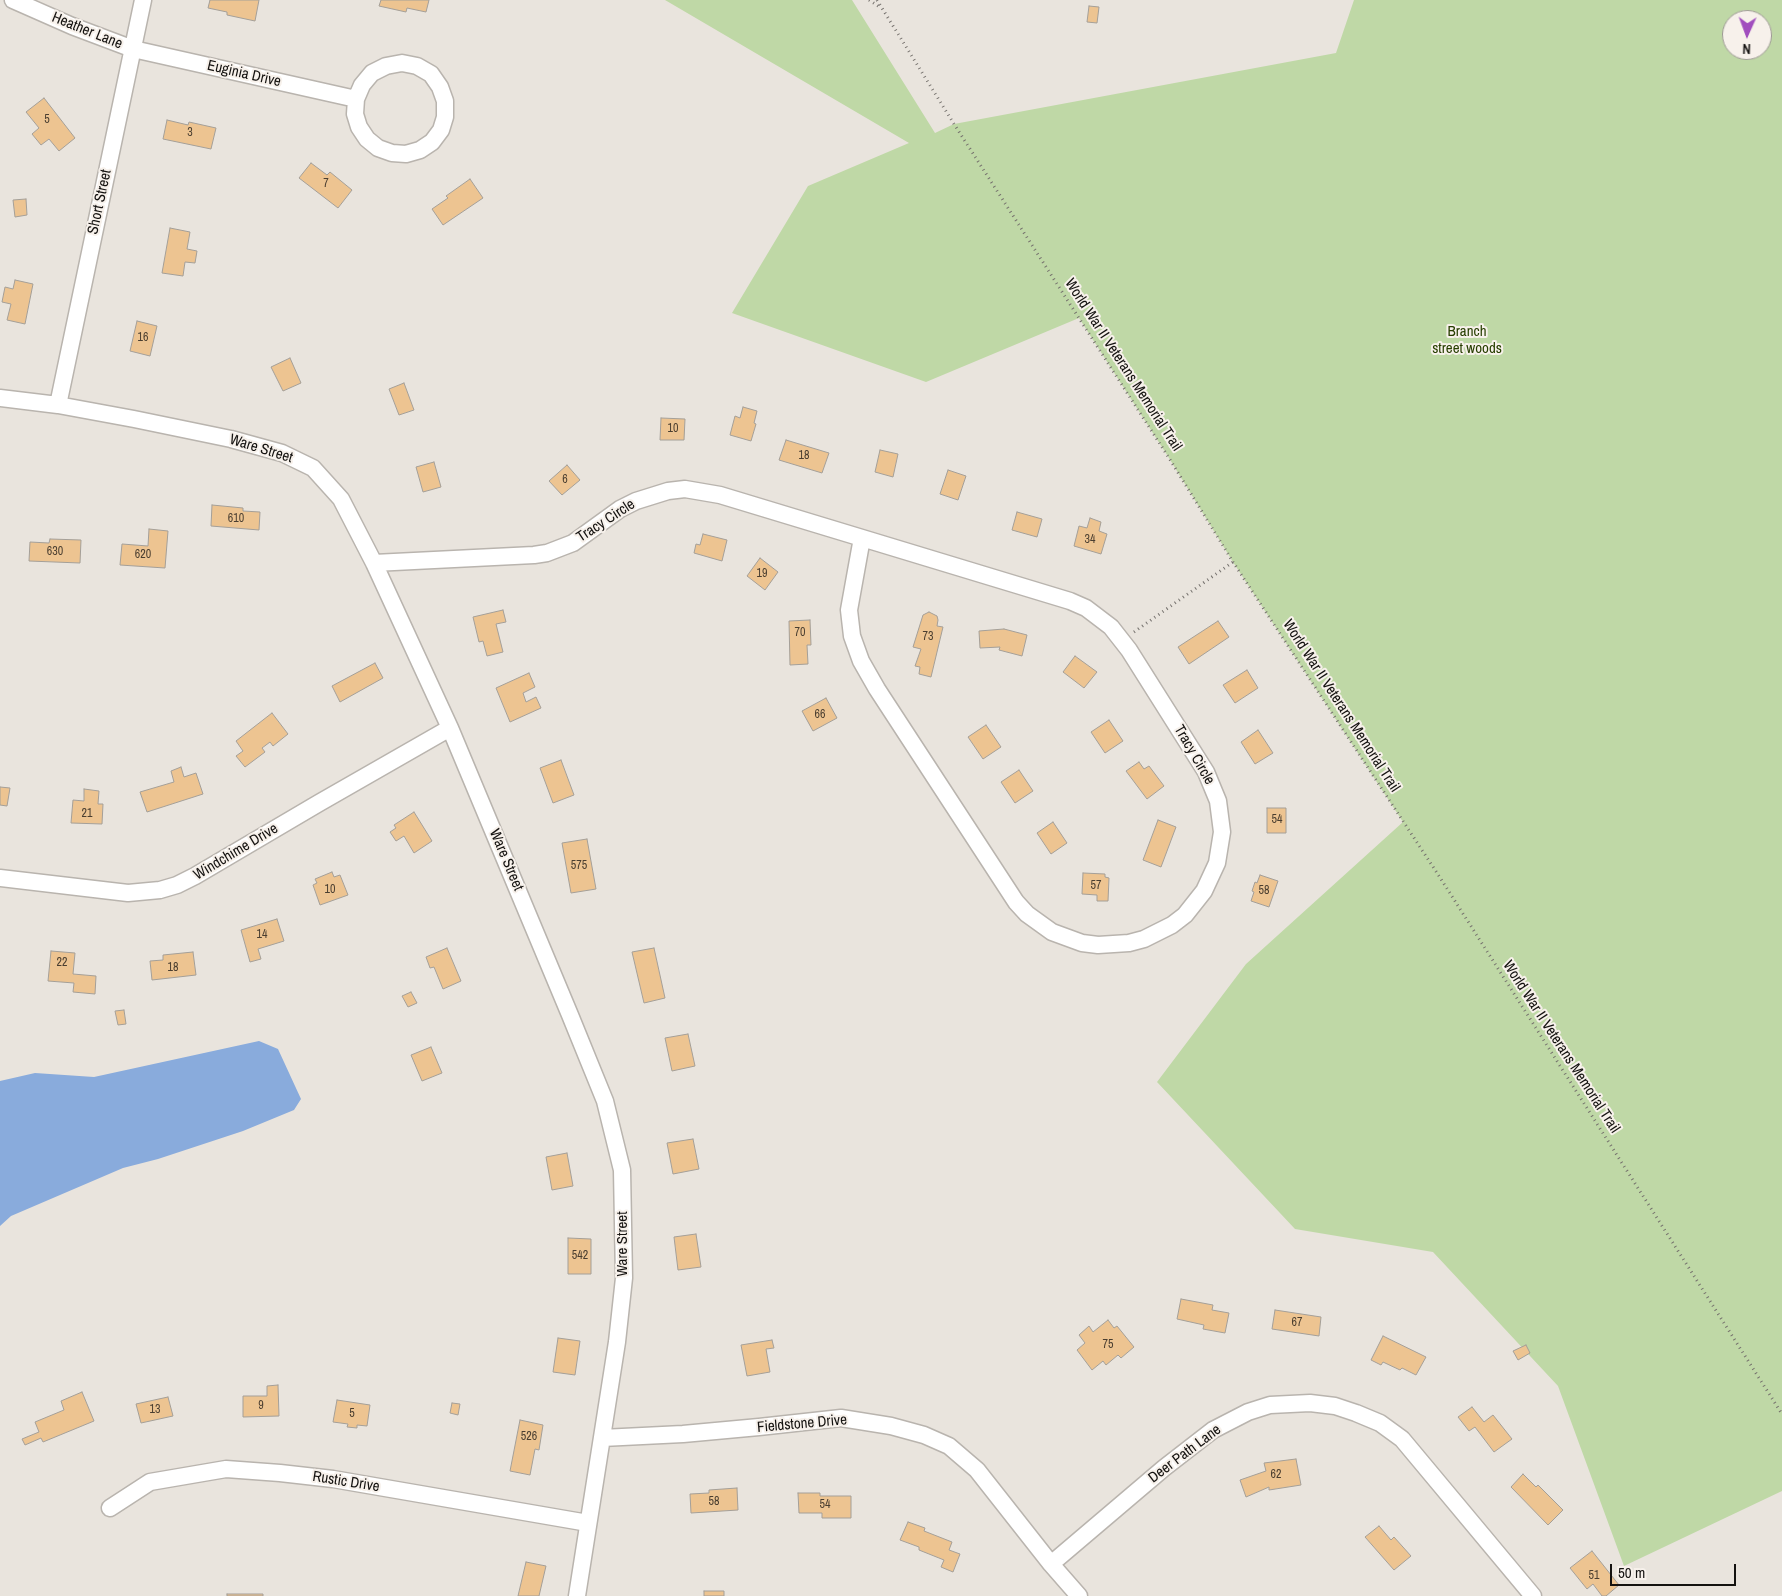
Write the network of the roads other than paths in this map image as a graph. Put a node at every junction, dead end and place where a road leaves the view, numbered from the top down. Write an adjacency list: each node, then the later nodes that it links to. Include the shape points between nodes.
1 (13, 0): 3 (street, Heather Lane)
2 (143, 0): 3 (street, Short Street)
3 (133, 49): 4 (street, Euginia Drive); 6 (street, Short Street)
4 (356, 99): 4 (street, via 359,127 378,148 392,153 406,154 432,142 445,117 445,101 440,87 430,74 417,66 402,63 379,69 362,85)
5 (0, 398): 6 (street, Ware Street)
6 (58, 405): 8 (street, Ware Street, via 240,442 282,453 313,468 341,499)
7 (862, 538): 7 (street, Tracy Circle, via 1070,601 1100,617 1122,640 1206,772 1221,816 1221,848 1212,878 1195,904 1178,920 1144,939 1098,945 1052,932 1016,902 861,662 852,636 849,610); 8 (street, Tracy Circle, via 720,495 685,489 668,490 636,501 573,543 547,553)
8 (374, 563): 9 (street, Ware Street)
9 (450, 728): 10 (street, Windchime Drive, via 177,885 128,893); 11 (street, Ware Street, via 605,1100 622,1170 624,1278)
10 (0, 878)
11 (602, 1438): 13 (street, Ware Street); 14 (street, Fieldstone Drive, via 759,1428 841,1418 924,1435 949,1446 977,1470)
12 (110, 1508): 13 (street, Rustic Drive, via 150,1482 226,1469 333,1479)
13 (588, 1523): 15 (street, Ware Street)
14 (1051, 1564): 16 (street, Fieldstone Drive); 17 (street, Deer Path Lane, via 1213,1430 1270,1405 1310,1403 1356,1413 1380,1423 1402,1439)
15 (577, 1596)
16 (1079, 1596)
17 (1533, 1596)

